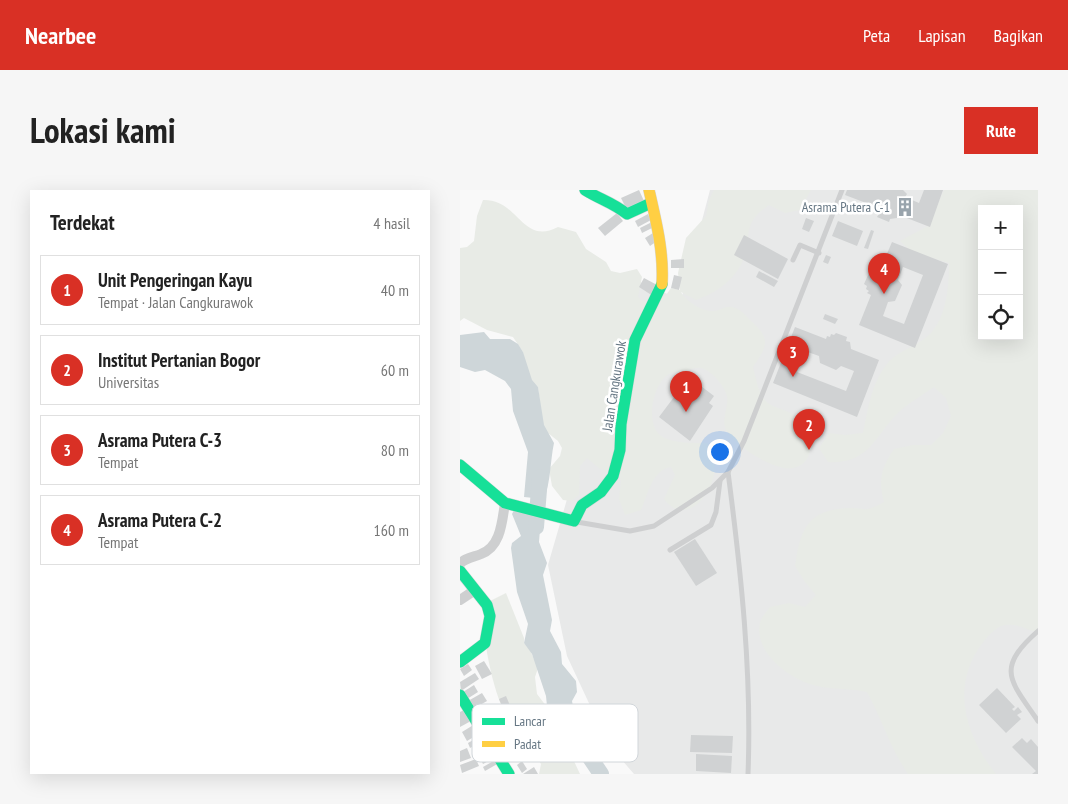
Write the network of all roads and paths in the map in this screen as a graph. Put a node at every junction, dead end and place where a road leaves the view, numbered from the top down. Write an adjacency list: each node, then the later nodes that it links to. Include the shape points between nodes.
1 (585, 190): 4 (street, via 594,197 613,202 627,214)
2 (649, 190): 4 (street, Jalan Cangkurawok)
3 (842, 190): 5 (lane)
4 (650, 203): 11 (street, Jalan Cangkurawok, via 660,244 662,285 635,340 621,424 620,450 613,476 601,492 582,506)
5 (819, 253): 6 (lane, via 800,244); 8 (lane, via 744,441)
6 (793, 260)
7 (460, 465): 10 (street)
8 (728, 472): 9 (lane); 24 (lane, via 740,563 747,669)
9 (720, 480): 11 (lane, via 654,526 630,531); 12 (lane, via 711,525)
10 (510, 504): 11 (street); 13 (street, via 493,547)
11 (574, 521)
12 (670, 550)
13 (460, 564)
14 (460, 571): 15 (street)
15 (475, 590): 16 (street); 18 (street, via 490,616 488,633 485,643)
16 (460, 600)
17 (1038, 631): 21 (lane, via 1019,648 1011,663 1012,683)
18 (460, 662)
19 (460, 696): 20 (street)
20 (472, 715)
21 (1038, 721)
22 (501, 762): 23 (street)
23 (509, 774)
24 (748, 774)

